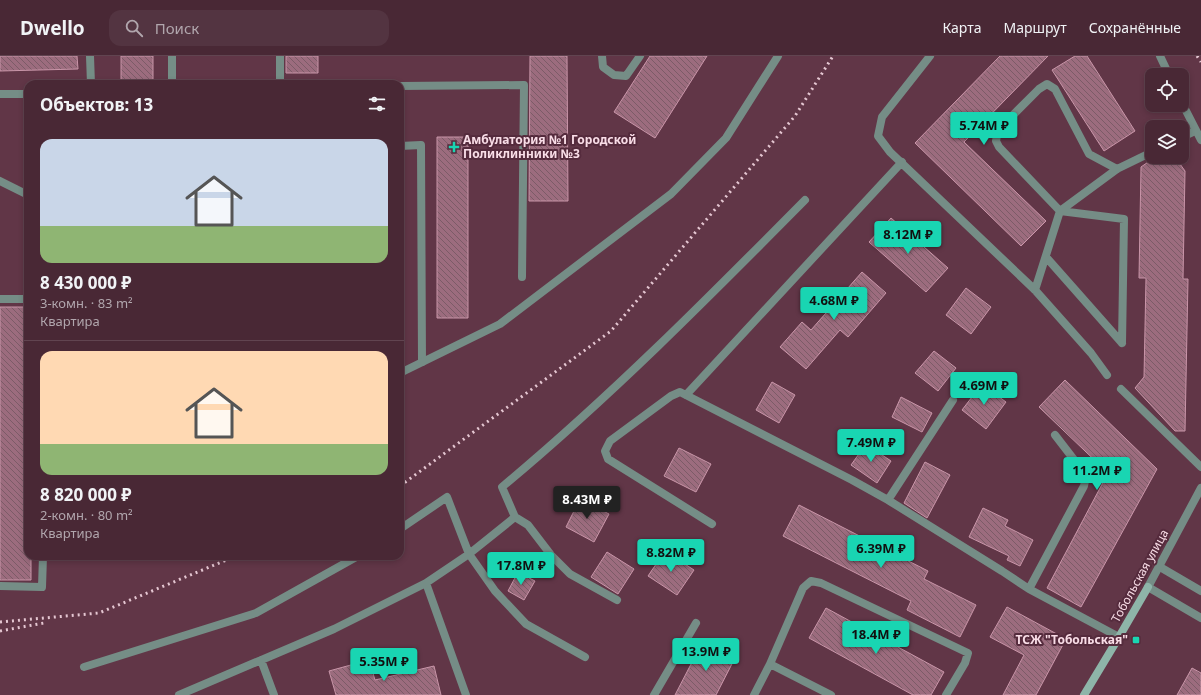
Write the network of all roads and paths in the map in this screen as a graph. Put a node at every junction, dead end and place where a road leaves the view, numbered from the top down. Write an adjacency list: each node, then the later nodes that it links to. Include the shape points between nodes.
1 (90, 56): 10 (street)
2 (172, 56): 11 (street)
3 (280, 56): 12 (street)
4 (602, 56): 5 (street, via 603,67 614,75 626,76)
5 (640, 56)
6 (778, 56): 33 (street, via 726,138 671,194 500,324)
7 (930, 56): 22 (street, via 882,117 878,136 890,152)
8 (1160, 56): 9 (street)
9 (1166, 68)
10 (91, 80)
11 (172, 80)
12 (280, 80)
13 (404, 86): 29 (street, via 524,85)
14 (0, 94): 15 (street)
15 (24, 94)
16 (1187, 112): 17 (street)
17 (1196, 130): 18 (street); 19 (street)
18 (1189, 134)
19 (1201, 140)
20 (404, 146): 33 (street, via 421,145)
21 (1145, 155): 23 (street)
22 (902, 162): 30 (street); 37 (street)
23 (1117, 169): 27 (street); 27 (street, via 1089,154 1055,89 1047,84 1039,89 998,130 996,141)
24 (0, 180): 25 (street)
25 (24, 193)
26 (805, 200): 43 (street, via 677,329 549,448 502,487)
27 (1060, 211): 28 (street); 28 (street, via 1124,219 1122,343)
28 (1046, 257): 30 (street)
29 (522, 277)
30 (1035, 290): 35 (street, via 1092,353)
31 (24, 299): 32 (street)
32 (0, 300)
33 (422, 362): 34 (street)
34 (404, 371)
35 (1107, 375)
36 (1121, 389): 40 (street)
37 (686, 395): 42 (street); 44 (street, via 680,392 671,396 610,441 605,451 608,459)
38 (954, 400): 42 (street)
39 (1056, 435): 53 (street, via 1086,478)
40 (1201, 467)
41 (1201, 488): 49 (street, Тобольская улица)
42 (888, 500): 53 (street)
43 (515, 518): 46 (street); 55 (street, via 528,525 551,555 570,574)
44 (712, 524)
45 (404, 526): 46 (street, via 447,498)
46 (469, 554): 50 (street); 59 (street, via 495,591 526,624)
47 (43, 560): 51 (street, via 42,586)
48 (351, 560): 62 (street, via 256,613)
49 (1160, 567): 52 (street, Тобольская улица); 54 (street)
50 (426, 583): 60 (street, via 334,629); 65 (street)
51 (0, 586)
52 (1148, 587): 56 (street); 58 (street, Тобольская улица)
53 (1029, 589): 58 (street)
54 (1201, 591)
55 (617, 600)
56 (1201, 618)
57 (696, 623): 66 (street)
58 (1119, 638): 70 (street, Тобольская улица)
59 (585, 658)
60 (261, 660): 63 (street); 64 (street)
61 (770, 664): 67 (street); 68 (street); 69 (street, via 803,588 810,581 821,583 968,653)
62 (84, 667)
63 (179, 695)
64 (274, 695)
65 (466, 695)
66 (654, 695)
67 (754, 695)
68 (831, 695)
69 (946, 695)
70 (1084, 695)

